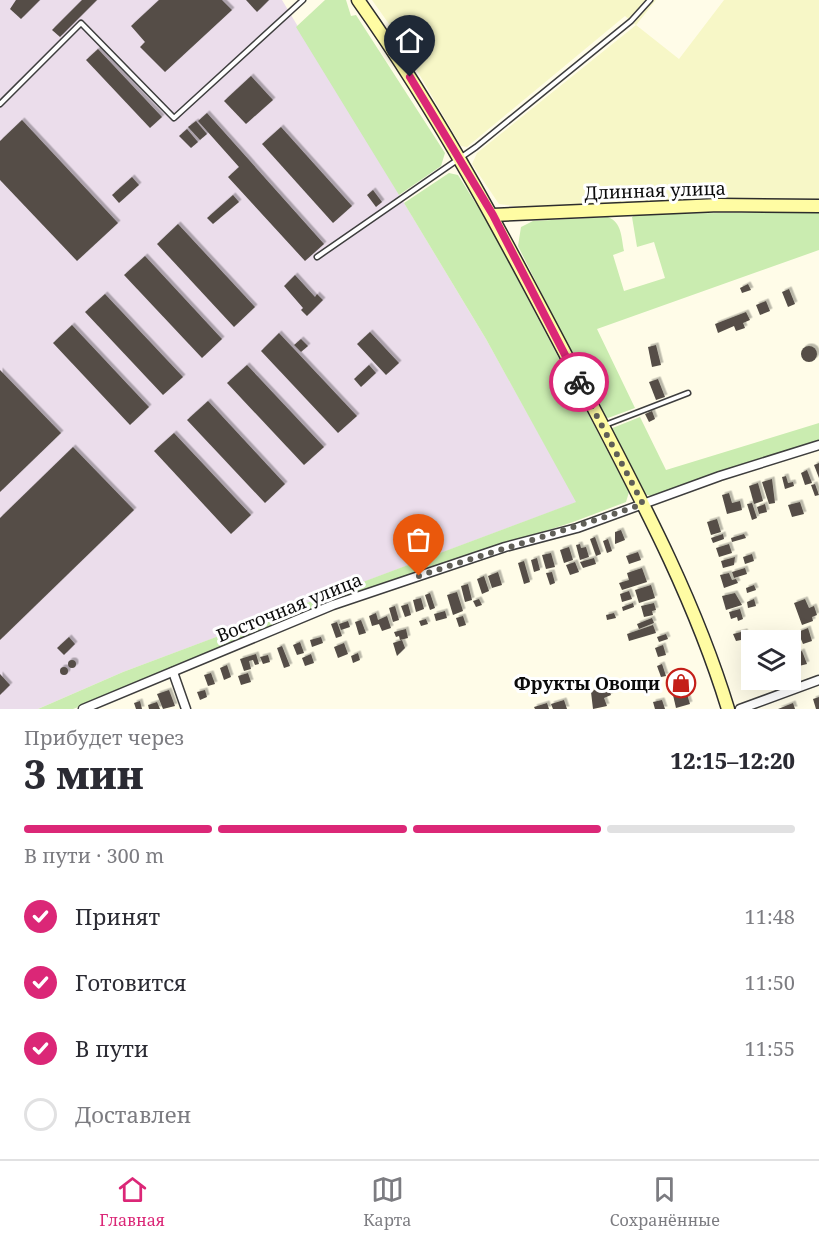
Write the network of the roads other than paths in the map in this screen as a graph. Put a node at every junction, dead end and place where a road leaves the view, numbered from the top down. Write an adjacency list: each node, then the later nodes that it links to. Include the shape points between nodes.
1 (303, 0): 4 (lane, via 174,118 81,24)
2 (358, 0): 5 (street)
3 (650, 0): 5 (lane, via 631,21)
4 (0, 104)
5 (460, 158): 7 (street); 8 (lane)
6 (819, 206): 7 (street, Длинная улица, via 719,205)
7 (493, 215): 10 (street)
8 (317, 257)
9 (688, 393): 10 (lane)
10 (602, 426): 12 (street)
11 (819, 445): 12 (street, Восточная улица)
12 (643, 504): 13 (street, Восточная улица, via 333,605); 17 (street, via 695,613)
13 (173, 672): 15 (street, Восточная улица); 16 (street)
14 (819, 680): 17 (street)
15 (82, 709)
16 (186, 709)
17 (730, 709)

